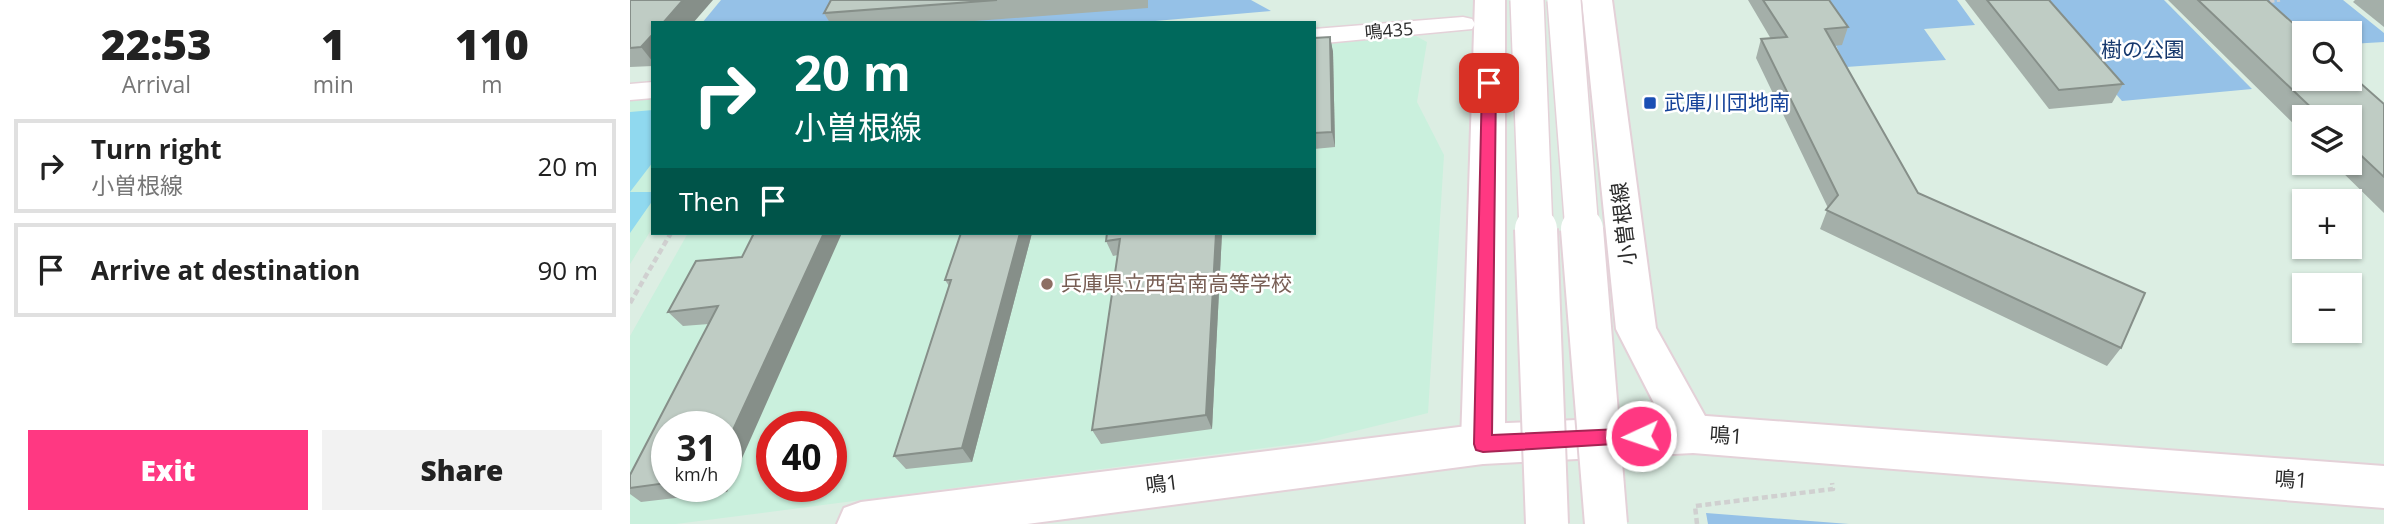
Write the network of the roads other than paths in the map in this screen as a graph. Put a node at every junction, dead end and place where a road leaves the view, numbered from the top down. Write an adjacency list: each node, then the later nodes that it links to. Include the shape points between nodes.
1 (1490, 0): 10 (street)
2 (1527, 0): 13 (street, bridge)
3 (1564, 0): 14 (street, bridge)
4 (1597, 0): 9 (street, 小曽根線, via 1636,328)
5 (1463, 24): 6 (street, 鳴435)
6 (1316, 37)
7 (651, 90): 8 (street)
8 (630, 92)
9 (1693, 434): 10 (street, 鳴1); 11 (street, 鳴1)
10 (1483, 444): 12 (street, 鳴1)
11 (2384, 487)
12 (861, 524)
13 (1546, 524)
14 (1606, 524)

